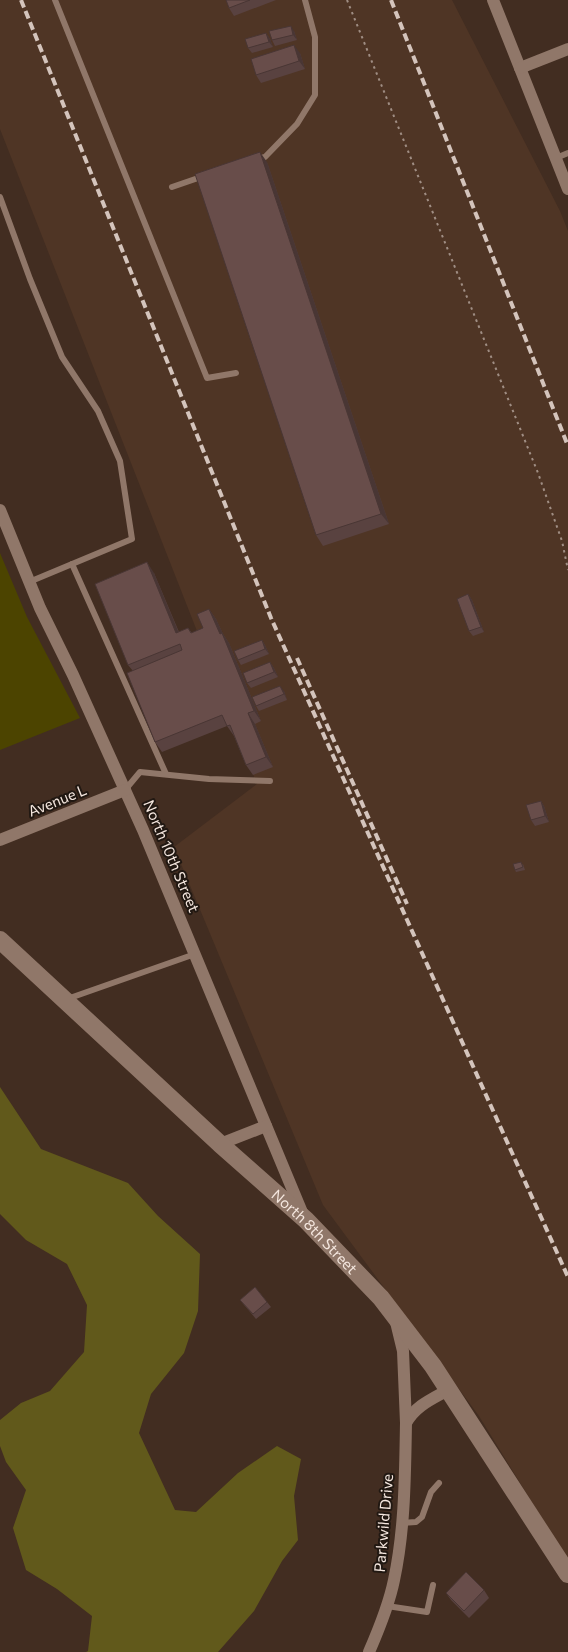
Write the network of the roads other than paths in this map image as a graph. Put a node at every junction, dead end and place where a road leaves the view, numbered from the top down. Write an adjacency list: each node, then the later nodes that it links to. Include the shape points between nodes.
1 (55, 0): 12 (lane, via 207,378)
2 (305, 0): 7 (lane, via 315,37 314,95 297,124 265,156)
3 (493, 0): 5 (street)
4 (568, 49): 5 (street)
5 (520, 68): 6 (street)
6 (562, 156): 10 (street)
7 (250, 162)
8 (212, 174): 9 (lane)
9 (172, 187)
10 (568, 189)
11 (0, 197): 14 (lane, via 62,357 98,411 120,461 132,539)
12 (236, 373)
13 (0, 510): 15 (street, North 10th Street)
14 (72, 564): 15 (lane); 16 (lane)
15 (29, 582): 18 (street, North 10th Street)
16 (166, 774): 17 (lane); 18 (lane, via 140,772)
17 (270, 781)
18 (125, 790): 19 (street, Avenue L); 21 (street, North 10th Street)
19 (0, 840)
20 (0, 940): 22 (street, North 8th Street)
21 (195, 954): 22 (lane); 23 (street, North 10th Street)
22 (64, 1000): 24 (street, North 8th Street)
23 (266, 1126): 24 (street); 25 (street, North 10th Street)
24 (220, 1144): 25 (street, North 8th Street)
25 (306, 1220): 26 (street, North 8th Street)
26 (392, 1310): 27 (street, North 8th Street); 28 (street, Parkwild Drive, via 403,1351)
27 (448, 1390): 28 (street, via 418,1407); 31 (street, North 8th Street)
28 (406, 1423): 30 (street, Parkwild Drive)
29 (439, 1483): 30 (lane, via 431,1492 422,1517 416,1522)
30 (401, 1523): 33 (street, Parkwild Drive, via 398,1563)
31 (568, 1574)
32 (433, 1585): 33 (lane, via 427,1612)
33 (388, 1606): 34 (street, Parkwild Drive)
34 (369, 1652)

